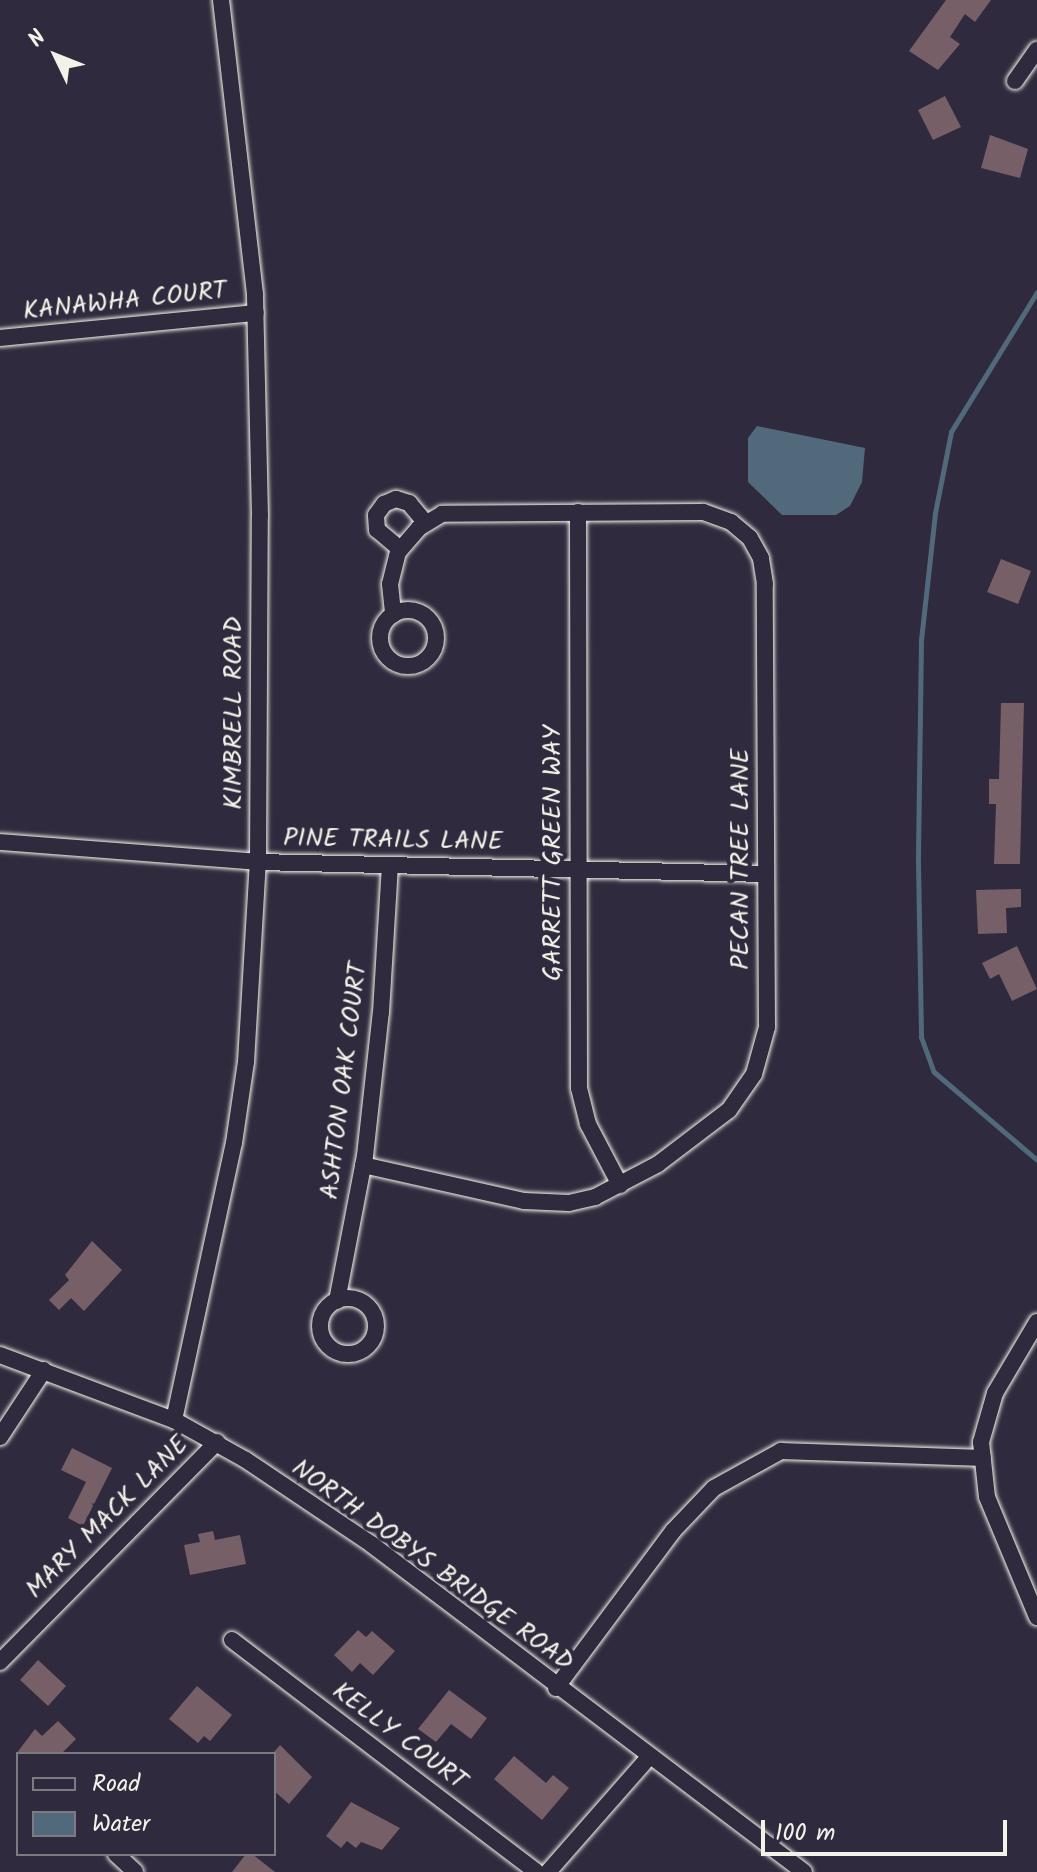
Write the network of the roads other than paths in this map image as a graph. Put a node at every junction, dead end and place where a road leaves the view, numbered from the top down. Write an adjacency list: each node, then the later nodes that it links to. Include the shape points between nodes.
1 (221, 0): 4 (street, KIMBRELL ROAD)
2 (1037, 50): 3 (street)
3 (1015, 81)
4 (256, 313): 5 (street, KANAWHA COURT); 11 (street, KIMBRELL ROAD)
5 (0, 338)
6 (578, 512): 7 (street, PECAN TREE LANE, via 454,512); 13 (street, GARRETT GREEN WAY); 14 (street, PECAN TREE LANE, via 703,512 731,522 756,547 765,584)
7 (426, 523): 8 (street, PECAN TREE LANE); 8 (street, via 403,500 384,504 376,523 382,536)
8 (400, 549): 9 (street, via 390,584)
9 (393, 615)
10 (0, 842): 11 (street)
11 (258, 862): 12 (street, PINE TRAILS LANE); 21 (street, KIMBRELL ROAD, via 246,1062 234,1143)
12 (390, 865): 13 (street, PINE TRAILS LANE); 15 (street, ASHTON OAK COURT, via 381,1012)
13 (577, 869): 14 (street, PINE TRAILS LANE); 16 (street, GARRETT GREEN WAY, via 580,1097)
14 (766, 874): 16 (street, PECAN TREE LANE, via 767,1027 754,1074 706,1131)
15 (363, 1165): 16 (street, PECAN TREE LANE, via 549,1204 595,1197); 17 (street, ASHTON OAK COURT)
16 (620, 1185)
17 (337, 1301)
18 (1037, 1322): 24 (street, via 995,1393 981,1442)
19 (0, 1355): 20 (street, NORTH DOBYS BRIDGE ROAD)
20 (44, 1370): 21 (street, NORTH DOBYS BRIDGE ROAD); 22 (street)
21 (174, 1420): 23 (street, NORTH DOBYS BRIDGE ROAD)
22 (0, 1437)
23 (217, 1442): 27 (street, MARY MACK LANE); 28 (street, NORTH DOBYS BRIDGE ROAD, via 371,1544)
24 (983, 1458): 25 (street, via 987,1497); 28 (street, via 781,1451 714,1488 673,1531)
25 (1037, 1617)
26 (232, 1640): 32 (street, KELLY COURT)
27 (0, 1662)
28 (556, 1688): 29 (street, NORTH DOBYS BRIDGE ROAD)
29 (649, 1757): 33 (street); 34 (street, NORTH DOBYS BRIDGE ROAD)
30 (118, 1856): 31 (street)
31 (135, 1872)
32 (536, 1872)
33 (548, 1872)
34 (804, 1872)

